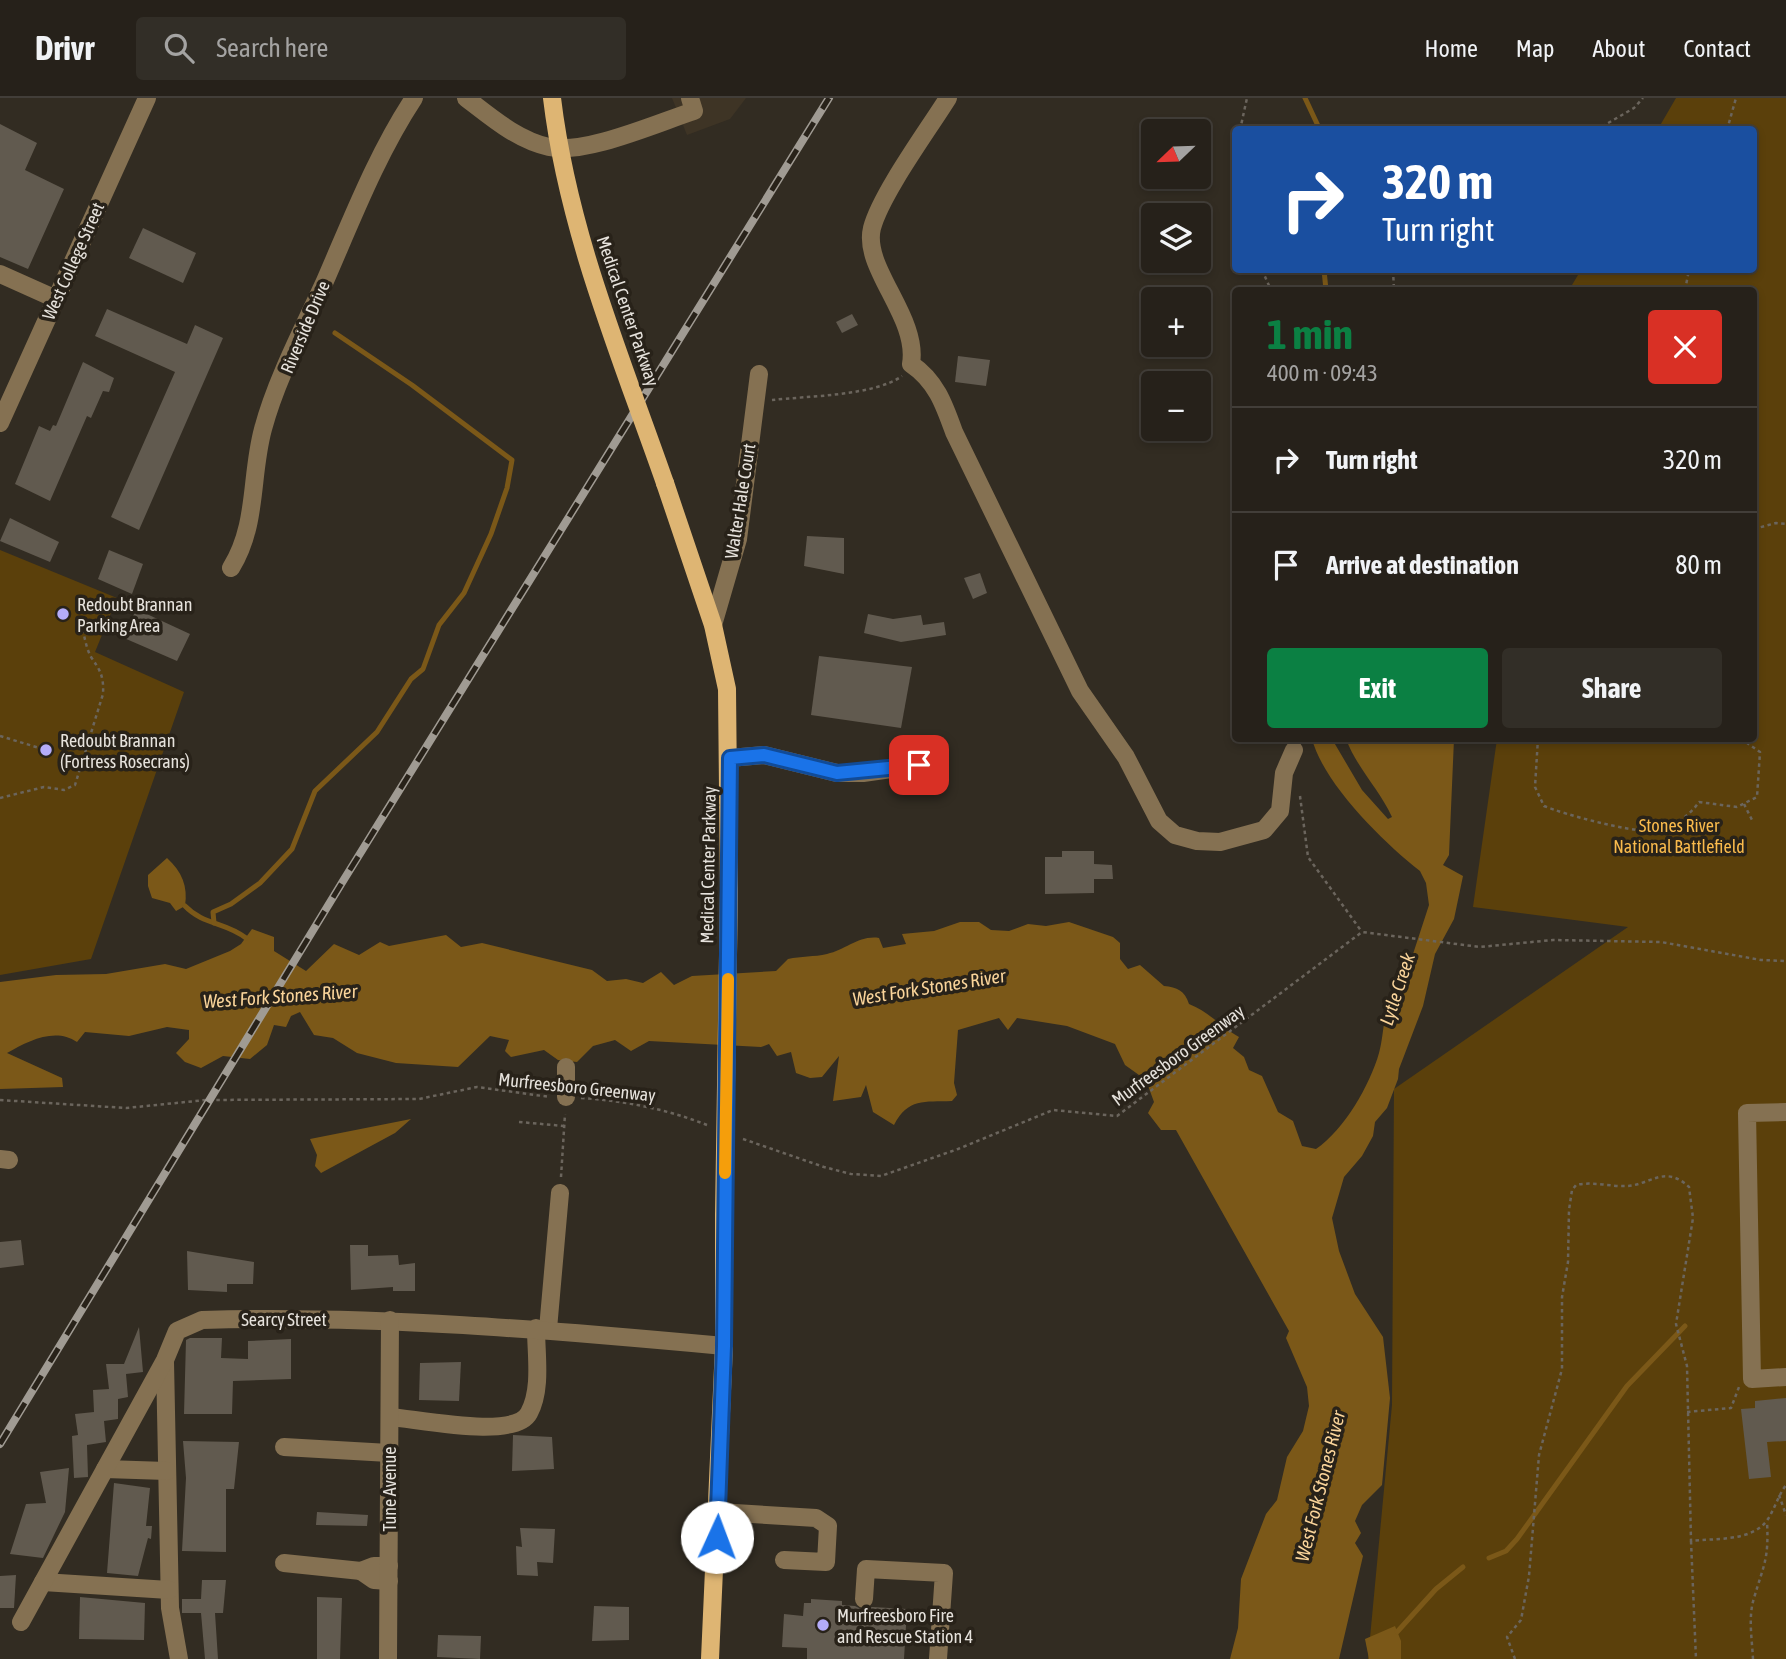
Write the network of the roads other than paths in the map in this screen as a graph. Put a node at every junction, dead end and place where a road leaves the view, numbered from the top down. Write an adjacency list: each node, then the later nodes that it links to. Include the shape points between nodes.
1 (414, 98): 11 (street, Riverside Drive, via 358,207 263,430 253,509 244,547)
2 (466, 98): 6 (street, via 508,130 550,147 593,144)
3 (552, 98): 12 (main road, Medical Center Parkway, bridge, via 568,193 594,281)
4 (948, 98): 13 (street, via 890,191 872,228 872,244 912,340 911,364 929,376 942,399 1080,691 1126,757 1159,821 1175,835 1220,842 1264,830 1280,811 1284,773)
5 (144, 99): 8 (street, West College Street)
6 (692, 104)
7 (0, 274): 8 (street)
8 (56, 299): 10 (street, West College Street)
9 (759, 374): 12 (street, Walter Hale Court, via 738,539)
10 (0, 423)
11 (231, 568)
12 (713, 625): 14 (main road, Medical Center Parkway, via 727,689)
13 (1294, 750)
14 (730, 758): 15 (street, via 764,755 837,773); 22 (main road, Medical Center Parkway, bridge)
15 (919, 765)
16 (566, 1067): 17 (street)
17 (566, 1097)
18 (1786, 1112): 24 (street, via 1746,1113 1752,1379)
19 (560, 1194): 21 (street)
20 (390, 1320): 21 (street, Searcy Street); 23 (street, Searcy Street, via 202,1320 177,1331); 25 (street, Tune Avenue)
21 (542, 1329): 22 (street, Searcy Street); 25 (street, via 537,1387 529,1415 514,1426 476,1427)
22 (724, 1346): 30 (main road, Medical Center Parkway)
23 (165, 1360): 28 (street, Searcy Street); 29 (street)
24 (1786, 1377)
25 (390, 1417): 27 (street, Tune Avenue)
26 (284, 1447): 27 (street)
27 (389, 1454): 33 (street, Tune Avenue)
28 (105, 1469): 29 (street); 34 (street, Searcy Street)
29 (167, 1471): 35 (street)
30 (718, 1512): 31 (street, via 816,1518 828,1526 825,1562); 40 (main road, Medical Center Parkway)
31 (784, 1560)
32 (284, 1563): 33 (street, via 361,1571 374,1566)
33 (389, 1573): 39 (street, Tune Avenue)
34 (43, 1582): 35 (street); 37 (street, Searcy Street)
35 (169, 1590): 38 (street)
36 (864, 1599): 41 (street, via 866,1569 944,1573)
37 (21, 1622)
38 (179, 1659)
39 (388, 1659)
40 (710, 1659)
41 (938, 1659)

